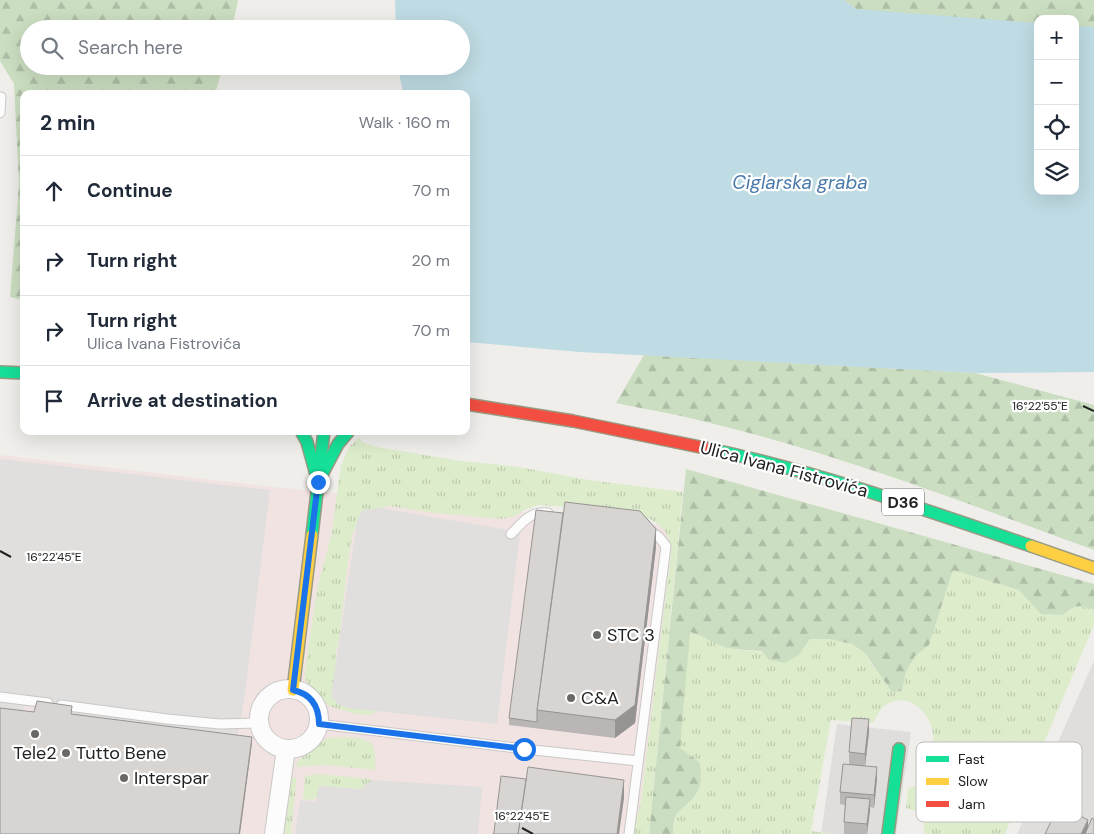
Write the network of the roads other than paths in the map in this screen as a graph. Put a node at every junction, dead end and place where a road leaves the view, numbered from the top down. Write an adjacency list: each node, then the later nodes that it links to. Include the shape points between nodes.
1 (1, 96): 2 (lane)
2 (0, 113)
3 (0, 372): 4 (main road)
4 (20, 373)
5 (470, 406): 13 (main road, Ulica Ivana Fistrovića / D36, via 591,425 758,459 864,489)
6 (303, 435): 9 (main road)
7 (324, 435): 9 (main road)
8 (346, 435): 9 (main road)
9 (318, 482): 14 (main road)
10 (560, 514): 12 (lane, via 531,514)
11 (639, 524): 20 (lane, via 650,529 666,546)
12 (511, 534)
13 (1094, 568)
14 (293, 690): 16 (street, via 284,690 268,698 260,714); 17 (street, via 306,694 315,704)
15 (0, 697): 16 (lane, via 167,719 220,724)
16 (260, 723): 18 (street, via 268,741)
17 (319, 724): 18 (street, via 308,743); 20 (lane)
18 (286, 749): 21 (street)
19 (899, 749): 23 (main road)
20 (638, 761): 22 (lane)
21 (274, 834)
22 (629, 834)
23 (888, 834)

